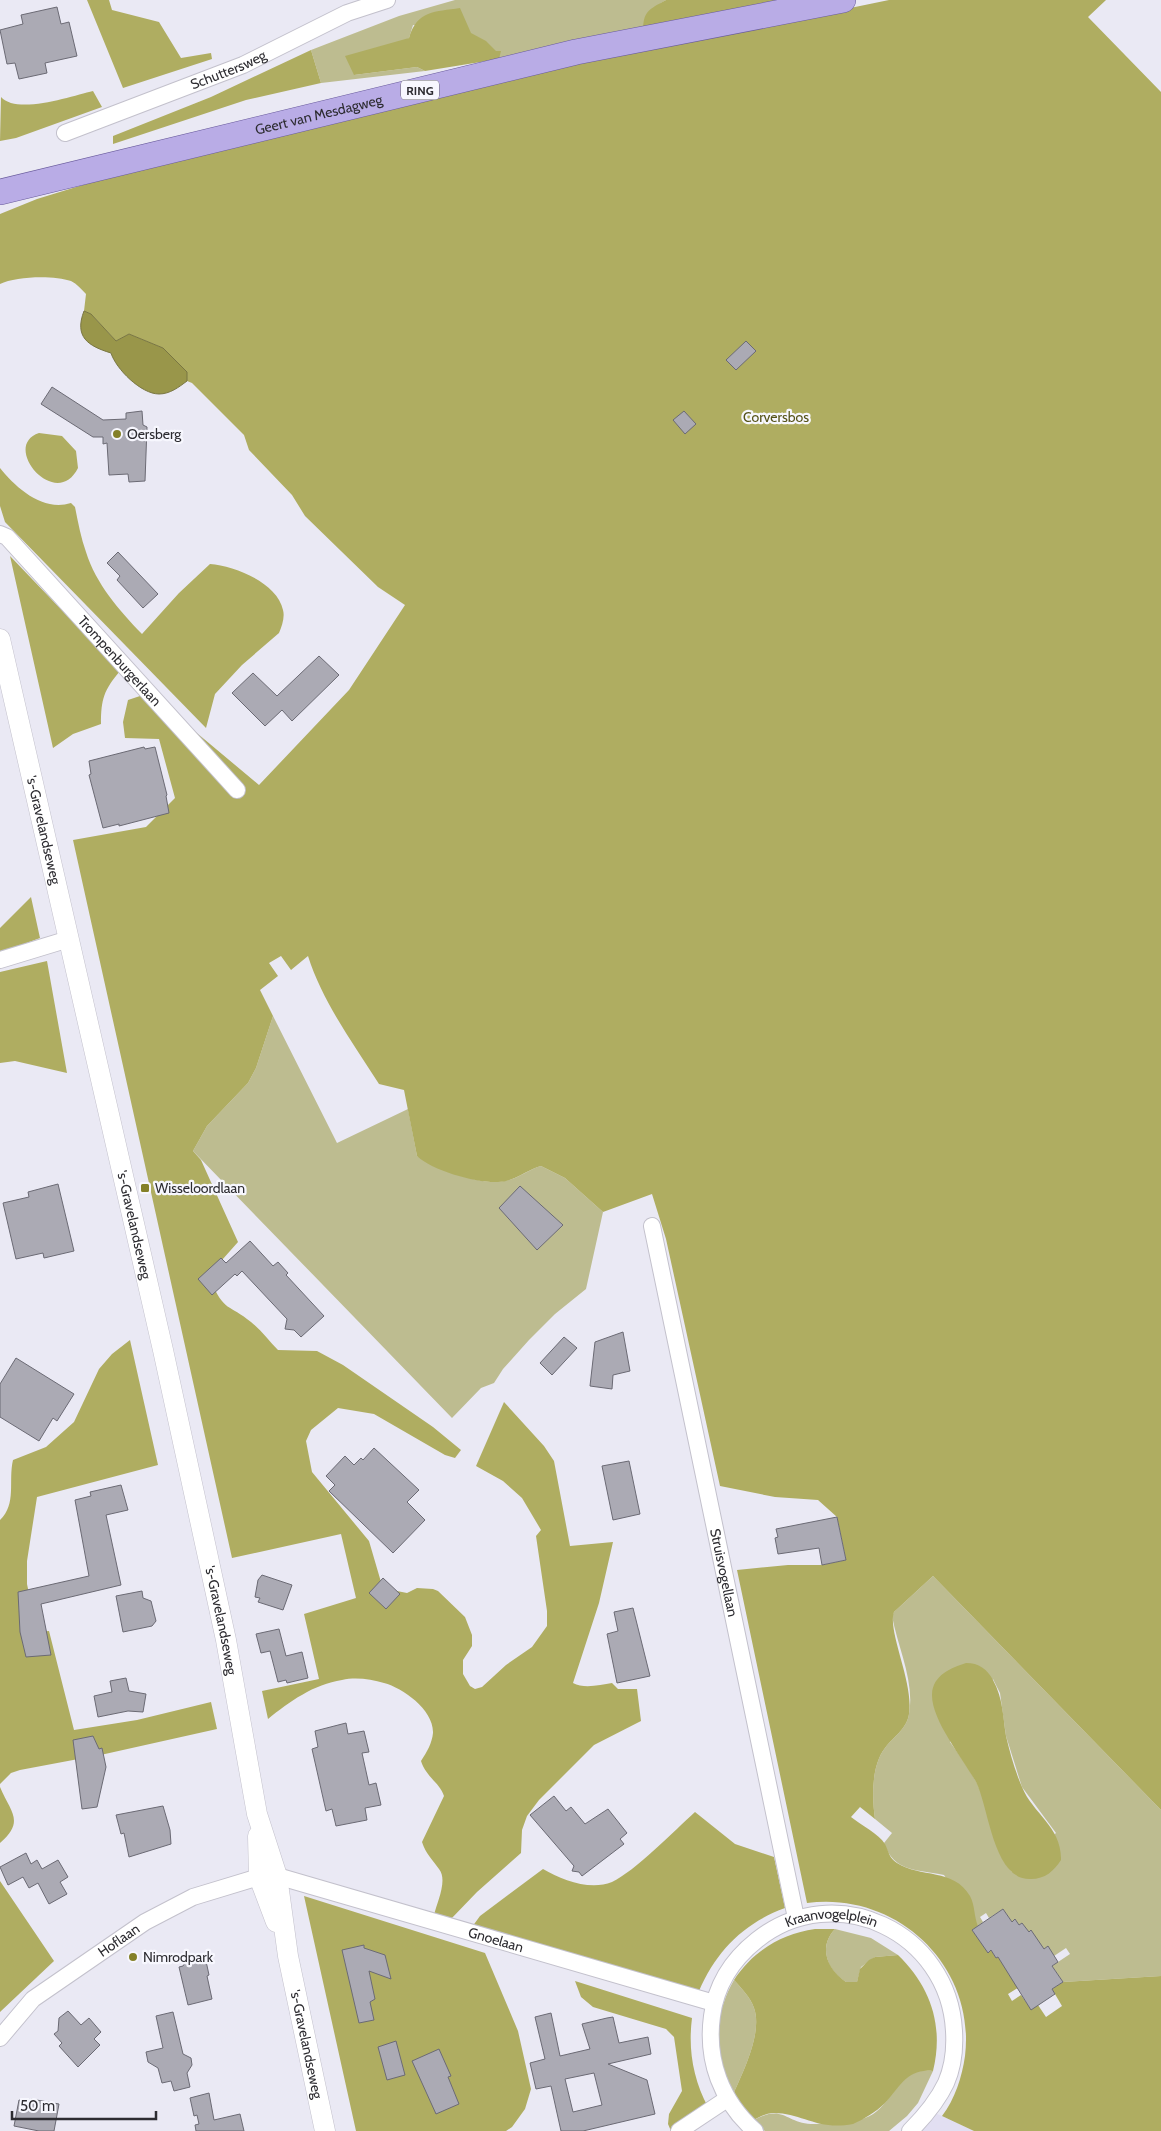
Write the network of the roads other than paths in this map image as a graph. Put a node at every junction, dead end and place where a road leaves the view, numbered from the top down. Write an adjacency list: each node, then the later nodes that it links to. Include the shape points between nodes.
1 (388, 0): 3 (street, Schuttersweg, via 347,13 244,65)
2 (843, 0): 4 (main road, Geert van Mesdagweg / RING, via 576,52)
3 (65, 133)
4 (0, 192)
5 (0, 534): 7 (street, Trompenburgerlaan, via 8,537)
6 (0, 639): 8 (street, 's-Gravelandseweg)
7 (237, 790)
8 (69, 939): 9 (street); 11 (street, 's-Gravelandseweg, via 224,1630)
9 (0, 960)
10 (652, 1226): 12 (street, Struisvogellaan)
11 (268, 1877): 13 (street, Gnoelaan); 14 (street, Hoflaan, via 193,1897 145,1922 32,1999); 16 (street, 's-Gravelandseweg)
12 (796, 1918): 13 (street, Kraanvogelplein, via 768,1931 744,1950 725,1975); 19 (street, Kraanvogelplein, via 830,1913 864,1917 896,1931 922,1953 942,1981 953,2013 954,2048 946,2081 930,2111)
13 (714, 2003): 15 (street, Kraanvogelplein, via 709,2036 714,2068)
14 (0, 2038)
15 (727, 2099): 17 (street); 18 (street, Kraanvogelplein)
16 (325, 2131)
17 (679, 2131)
18 (755, 2131)
19 (910, 2131)

